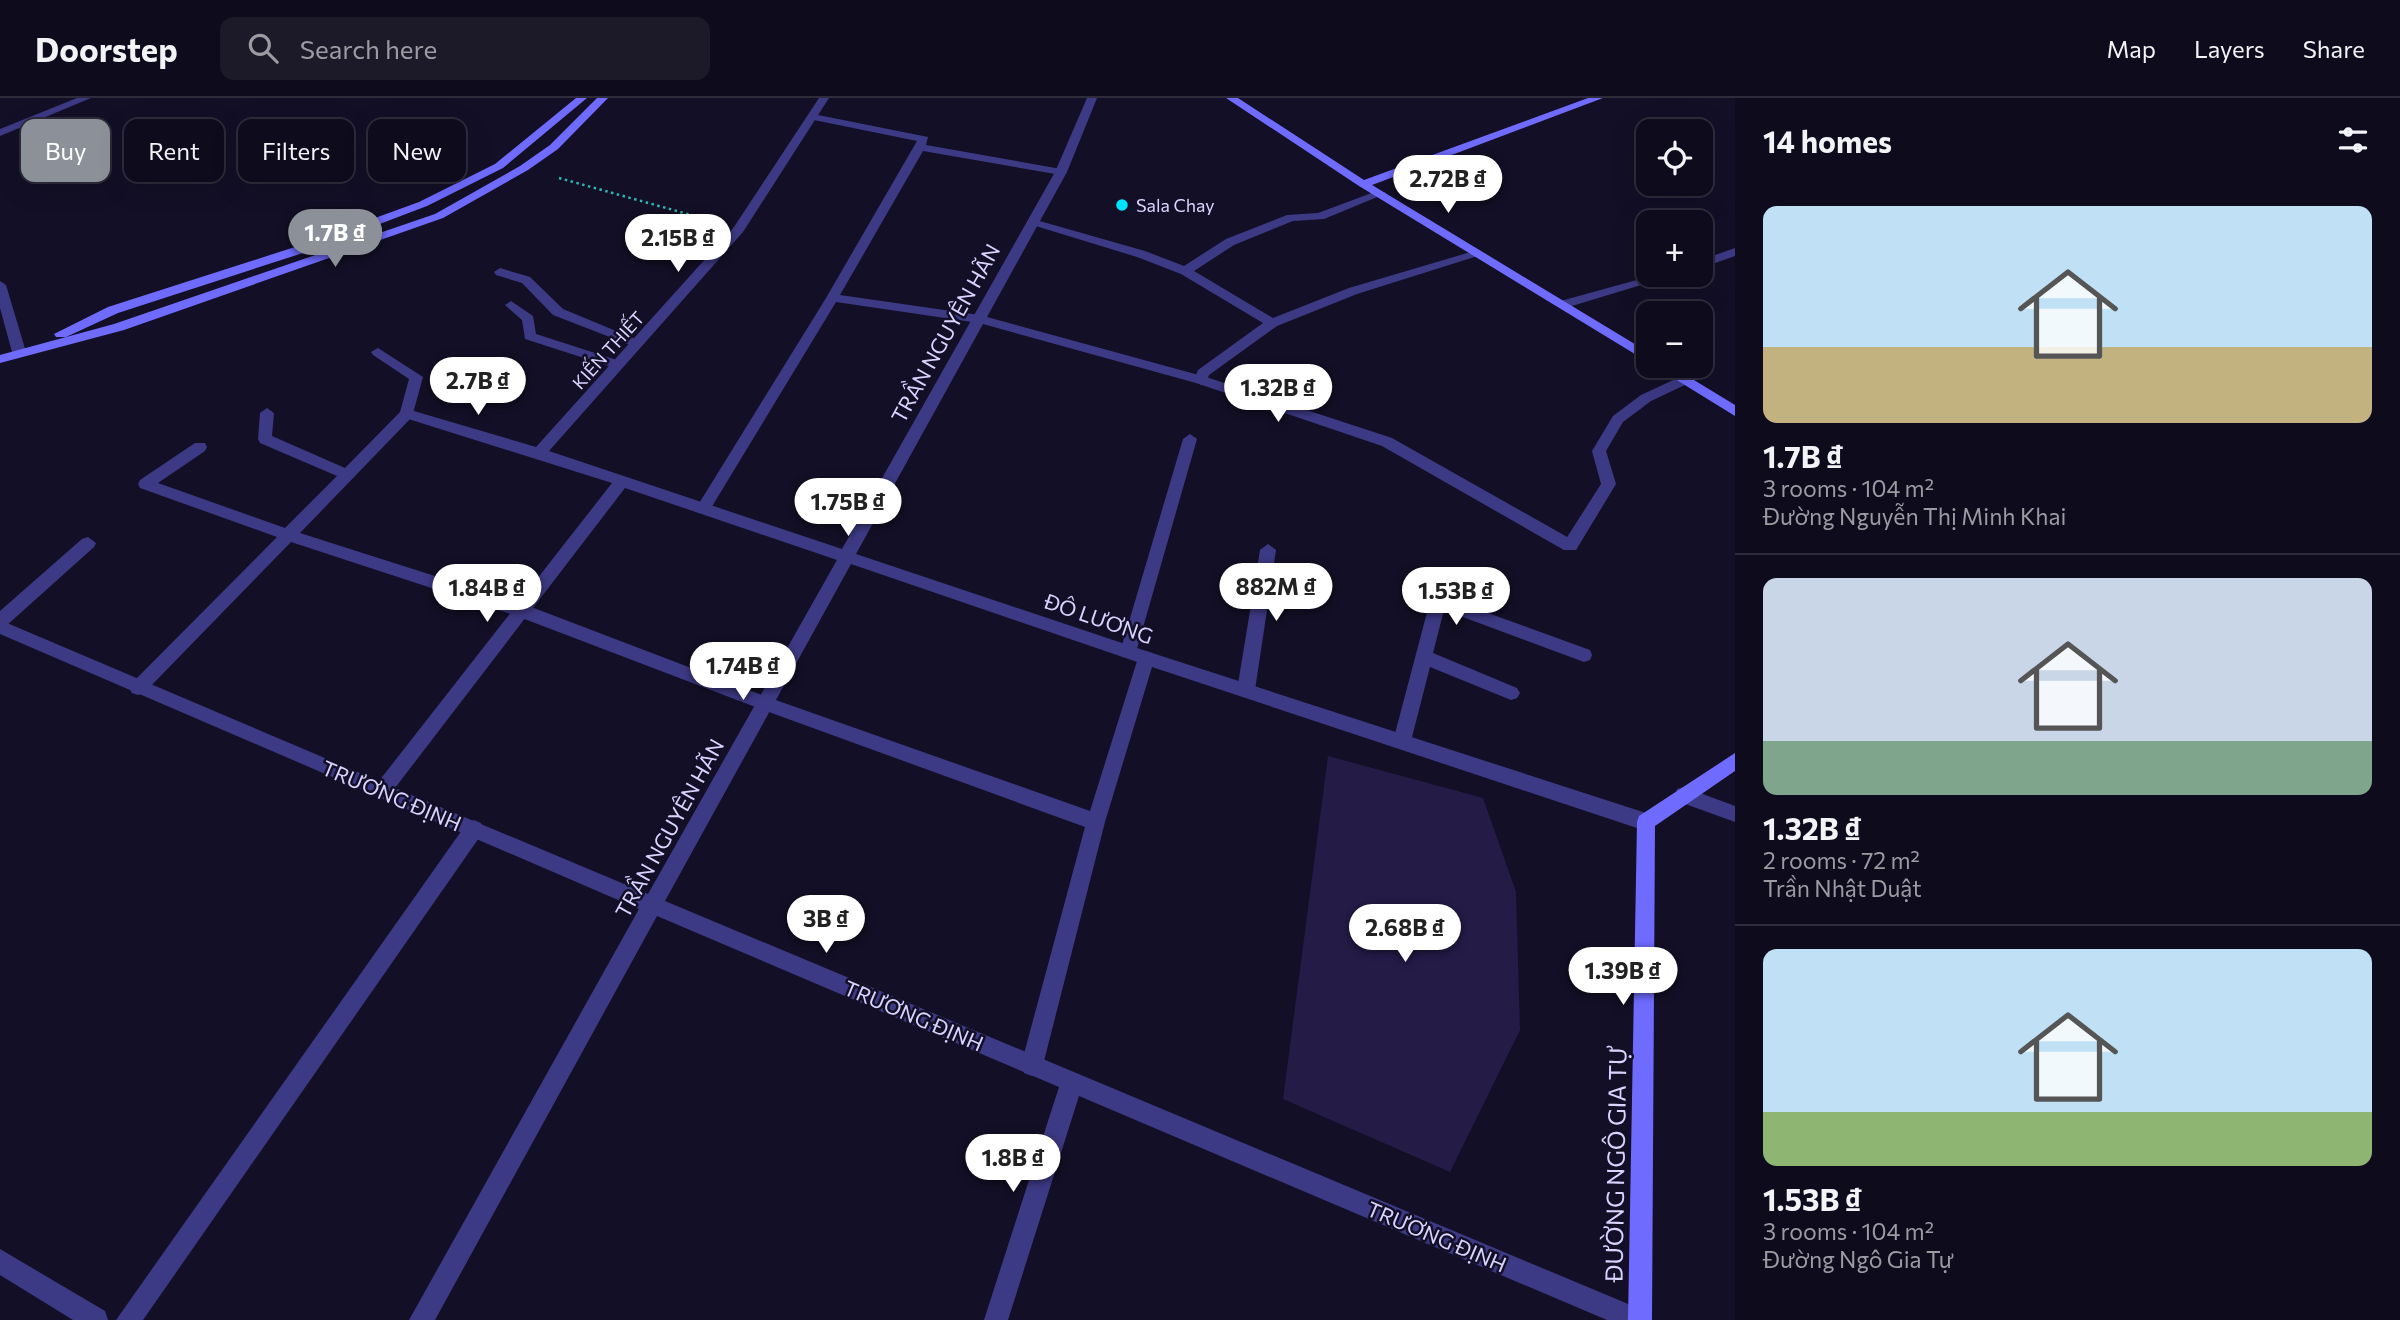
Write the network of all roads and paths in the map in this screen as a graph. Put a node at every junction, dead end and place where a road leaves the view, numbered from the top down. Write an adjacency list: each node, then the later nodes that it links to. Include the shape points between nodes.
1 (86, 98): 9 (street)
2 (603, 98): 11 (street, via 554,147)
3 (824, 98): 8 (street, KIẾN THIẾT)
4 (1092, 98): 12 (street, TRẦN NGUYÊN HÃN)
5 (1231, 98): 13 (street)
6 (1598, 98): 13 (street)
7 (577, 99): 31 (street, via 499,166 423,204 113,310)
8 (813, 117): 10 (street, via 924,139); 16 (street, KIẾN THIẾT)
9 (0, 133)
10 (919, 147): 12 (street); 24 (street)
11 (524, 169): 16 (path); 31 (street, via 439,216 119,327)
12 (1060, 172): 15 (street, TRẦN NGUYÊN HÃN)
13 (1363, 184): 14 (street)
14 (1381, 193): 18 (street); 20 (street, via 1320,217 1291,217 1230,242)
15 (1032, 223): 20 (street); 27 (street, TRẦN NGUYÊN HÃN)
16 (739, 229): 29 (street, KIẾN THIẾT)
17 (1735, 252): 19 (street)
18 (1478, 254): 26 (street); 28 (street, via 1353,291)
19 (1713, 260)
20 (1185, 271): 28 (street)
21 (500, 272): 29 (street, via 526,280 558,312)
22 (1636, 284): 26 (street)
23 (0, 285): 31 (street)
24 (832, 298): 27 (street); 46 (street)
25 (511, 305): 34 (street, via 528,319 530,336)
26 (1562, 305): 30 (street)
27 (979, 319): 36 (street); 50 (street, TRẦN NGUYÊN HÃN)
28 (1272, 323): 36 (street, via 1203,373)
29 (638, 343): 34 (street, KIẾN THIẾT)
30 (1636, 351)
31 (19, 352): 33 (street)
32 (378, 352): 40 (street, via 416,377)
33 (0, 359)
34 (618, 365): 43 (street, KIẾN THIẾT)
35 (1681, 378): 37 (street)
36 (1201, 380): 37 (street, via 1387,442 1570,546 1609,484 1599,451 1618,419 1646,398)
37 (1684, 380): 38 (street)
38 (1735, 411)
39 (267, 413): 44 (street, via 265,439)
40 (407, 414): 43 (street, ĐÔ LƯƠNG); 44 (street)
41 (1189, 439): 54 (street)
42 (200, 447): 47 (street, via 145,484)
43 (539, 453): 45 (street, ĐÔ LƯƠNG)
44 (348, 475): 47 (street)
45 (622, 481): 46 (street, ĐÔ LƯƠNG); 51 (street)
46 (703, 509): 50 (street, ĐÔ LƯƠNG)
47 (288, 535): 51 (street); 57 (street)
48 (88, 543): 52 (street)
49 (1268, 550): 58 (street)
50 (846, 557): 54 (street, ĐÔ LƯƠNG); 60 (street, TRẦN NGUYÊN HÃN)
51 (520, 610): 60 (street); 63 (street)
52 (0, 621)
53 (0, 626): 57 (street, TRƯƠNG ĐỊNH)
54 (1137, 655): 58 (street, ĐÔ LƯƠNG); 66 (street)
55 (1584, 655): 56 (street, via 1438,601)
56 (1424, 657): 59 (street); 61 (street)
57 (138, 688): 63 (street, TRƯƠNG ĐỊNH)
58 (1246, 690): 61 (street, ĐÔ LƯƠNG)
59 (1511, 693)
60 (764, 704): 66 (street); 69 (street, TRẦN NGUYÊN HÃN)
61 (1402, 741): 67 (street, ĐÔ LƯƠNG)
62 (1735, 761): 64 (street)
63 (383, 790): 68 (street, TRƯƠNG ĐỊNH)
64 (1684, 795): 65 (street); 67 (street)
65 (1735, 814)
66 (1096, 822): 70 (street)
67 (1646, 822): 77 (street, ĐƯỜNG NGÔ GIA TỰ)
68 (474, 829): 69 (street, TRƯƠNG ĐỊNH); 74 (street)
69 (653, 905): 70 (street, TRƯƠNG ĐỊNH); 75 (street, TRẦN NGUYÊN HÃN)
70 (1032, 1065): 71 (street, TRƯƠNG ĐỊNH)
71 (1072, 1082): 76 (street); 77 (street, TRƯƠNG ĐỊNH)
72 (0, 1261): 73 (street)
73 (96, 1320)
74 (128, 1320)
75 (421, 1320)
76 (996, 1320)
77 (1638, 1320)

